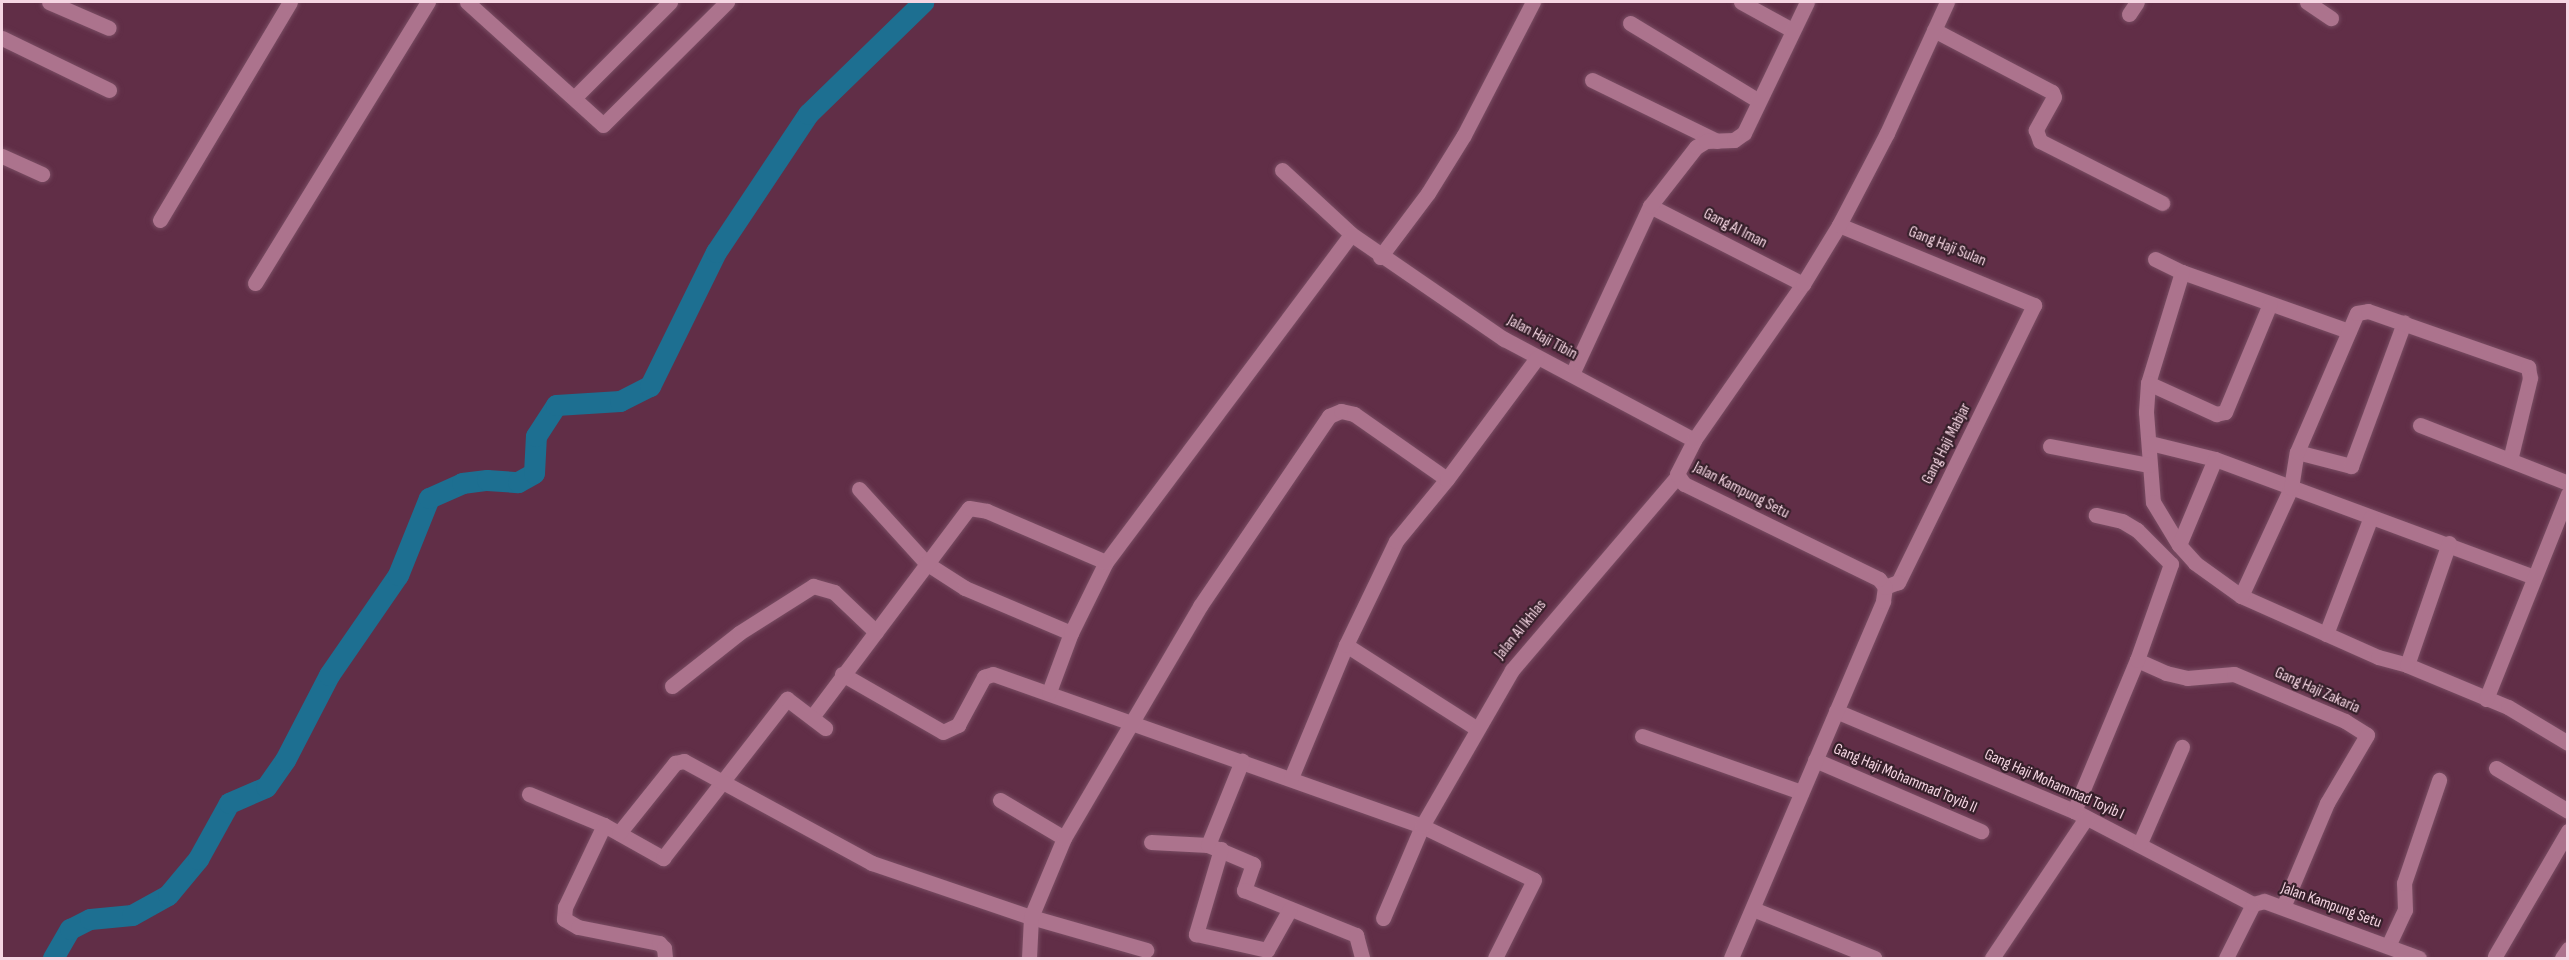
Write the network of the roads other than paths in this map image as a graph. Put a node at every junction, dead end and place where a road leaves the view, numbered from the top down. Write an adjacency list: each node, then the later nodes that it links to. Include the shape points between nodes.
1 (49, 2): 14 (street)
2 (290, 2): 28 (street)
3 (428, 2): 34 (street)
4 (467, 2): 20 (street)
5 (670, 2): 20 (street)
6 (727, 2): 20 (street, via 603,125)
7 (1533, 2): 31 (street, via 1464,135 1428,193)
8 (1741, 2): 15 (street)
9 (1807, 2): 15 (street)
10 (1947, 2): 16 (street, Jalan Kampung Setu)
11 (2307, 2): 12 (street)
12 (2331, 18)
13 (1630, 23): 21 (street)
14 (109, 28)
15 (1792, 30): 21 (street)
16 (1934, 30): 26 (street, via 2052,92 2054,97 2036,130 2040,141); 29 (street, Jalan Kampung Setu)
17 (2, 38): 19 (street)
18 (1592, 80): 22 (street)
19 (109, 90)
20 (574, 98)
21 (1757, 100): 22 (street, via 1739,138)
22 (1717, 141): 27 (street, via 1696,147)
23 (2, 156): 25 (street)
24 (1282, 170): 30 (street, Jalan Haji Tibin)
25 (42, 174)
26 (2162, 203)
27 (1650, 206): 35 (street, Gang Al Iman); 41 (street)
28 (160, 220)
29 (1839, 225): 35 (street, Jalan Kampung Setu); 37 (street, Gang Haji Sulan, via 2031,301)
30 (1351, 234): 31 (street, Jalan Haji Tibin); 61 (street)
31 (1380, 257): 40 (street, Jalan Haji Tibin)
32 (2155, 258): 33 (street)
33 (2182, 272): 36 (street); 42 (street)
34 (255, 283)
35 (1803, 284): 44 (street, Jalan Kampung Setu)
36 (2270, 304): 39 (street); 42 (street, via 2225,412 2216,414)
37 (2034, 310): 64 (street, Gang Haji Mabjar, via 1898,582)
38 (2404, 323): 39 (street, via 2362,311 2357,313); 47 (street, via 2351,466); 49 (street, via 2528,367 2530,378)
39 (2349, 331): 47 (street)
40 (1537, 358): 41 (street, Jalan Haji Tibin); 52 (street)
41 (1572, 374): 44 (street, Jalan Haji Tibin)
42 (2148, 383): 45 (street)
43 (2420, 425): 49 (street)
44 (1694, 441): 51 (street, Jalan Kampung Setu)
45 (2150, 443): 48 (street); 50 (street)
46 (2050, 446): 50 (street)
47 (2297, 452): 55 (street)
48 (2214, 459): 55 (street); 60 (street)
49 (2510, 460): 53 (street)
50 (2149, 465): 60 (street, via 2153,502)
51 (1677, 477): 64 (street, Jalan Kampung Setu, via 1684,484 1879,579); 80 (street, Jalan Al Ikhlas, via 1524,652)
52 (1447, 479): 69 (street, via 1396,541); 78 (street, via 1354,414 1341,411 1329,416 1200,606)
53 (2568, 483)
54 (859, 489): 62 (street)
55 (2291, 489): 58 (street); 65 (street)
56 (2568, 494): 63 (street)
57 (2096, 514): 70 (street, via 2137,530 2171,564)
58 (2371, 517): 59 (street); 68 (street)
59 (2448, 543): 63 (street); 71 (street)
60 (2179, 545): 65 (street, via 2195,563)
61 (1106, 562): 62 (street, via 987,511 969,508); 67 (street)
62 (926, 563): 66 (street); 67 (street, via 965,588)
63 (2532, 576): 75 (street)
64 (1885, 587): 76 (street, via 1883,602)
65 (2241, 596): 68 (street)
66 (876, 632): 72 (street); 73 (street, via 834,592 813,586 739,633)
67 (1071, 633): 74 (street)
68 (2326, 634): 71 (street)
69 (1346, 645): 80 (street); 87 (street)
70 (2137, 660): 94 (street); 105 (street, Gang Haji Zakaria, via 2166,674 2187,678 2234,674 2345,721 2367,735 2327,803)
71 (2408, 665): 75 (street)
72 (842, 674): 74 (street, via 943,732 958,726 988,675); 77 (street)
73 (672, 686)
74 (1048, 692): 78 (street)
75 (2486, 699): 82 (street, via 2526,716)
76 (1836, 711): 84 (street); 94 (street, Gang Haji Mohammad Toyib I)
77 (812, 717): 79 (street); 89 (street, via 787,699)
78 (1134, 721): 85 (street); 100 (street)
79 (825, 728)
80 (1476, 728): 96 (street, Jalan Al Ikhlas)
81 (1642, 736): 90 (street)
82 (2568, 743)
83 (2182, 747): 102 (street)
84 (1815, 760): 90 (street); 97 (street, Gang Haji Mohammad Toyib II)
85 (1242, 761): 87 (street); 103 (street)
86 (2496, 768): 93 (street)
87 (1291, 778): 96 (street)
88 (2439, 780): 110 (street, via 2404,883 2405,910)
89 (722, 784): 99 (street, via 688,763 675,763); 99 (street, via 667,856 659,857); 108 (street, via 872,863)
90 (1801, 792): 107 (street)
91 (528, 794): 95 (street)
92 (1000, 800): 100 (street)
93 (2568, 811)
94 (2080, 815): 102 (street, Gang Haji Mohammad Toyib I); 121 (street)
95 (604, 825): 99 (street); 116 (street, via 565,907 564,919 578,927 659,943)
96 (1422, 826): 109 (street, Jalan Al Ikhlas); 115 (street, via 1534,880)
97 (1981, 831)
98 (2568, 831): 114 (street)
99 (619, 834)
100 (1064, 838): 108 (street)
101 (1151, 842): 103 (street)
102 (2140, 843): 104 (street, Gang Haji Mohammad Toyib I)
103 (1215, 847): 106 (street, via 1253,864 1244,890); 113 (street, via 1196,934)
104 (2253, 904): 105 (street, Jalan Kampung Setu, via 2269,902); 122 (street)
105 (2283, 907): 110 (street, Jalan Kampung Setu)
106 (1290, 909): 113 (street); 118 (street, via 1356,935)
107 (1753, 909): 119 (street); 120 (street)
108 (1031, 917): 112 (street); 117 (street)
109 (1383, 918)
110 (2388, 946): 123 (street, Jalan Kampung Setu)
111 (2568, 949): 124 (street)
112 (1146, 950)
113 (1265, 954)
114 (2495, 956)
115 (1502, 957)
116 (665, 958)
117 (1029, 958)
118 (1362, 958)
119 (1731, 958)
120 (1874, 958)
121 (1992, 958)
122 (2226, 958)
123 (2419, 958)
124 (2562, 958)

